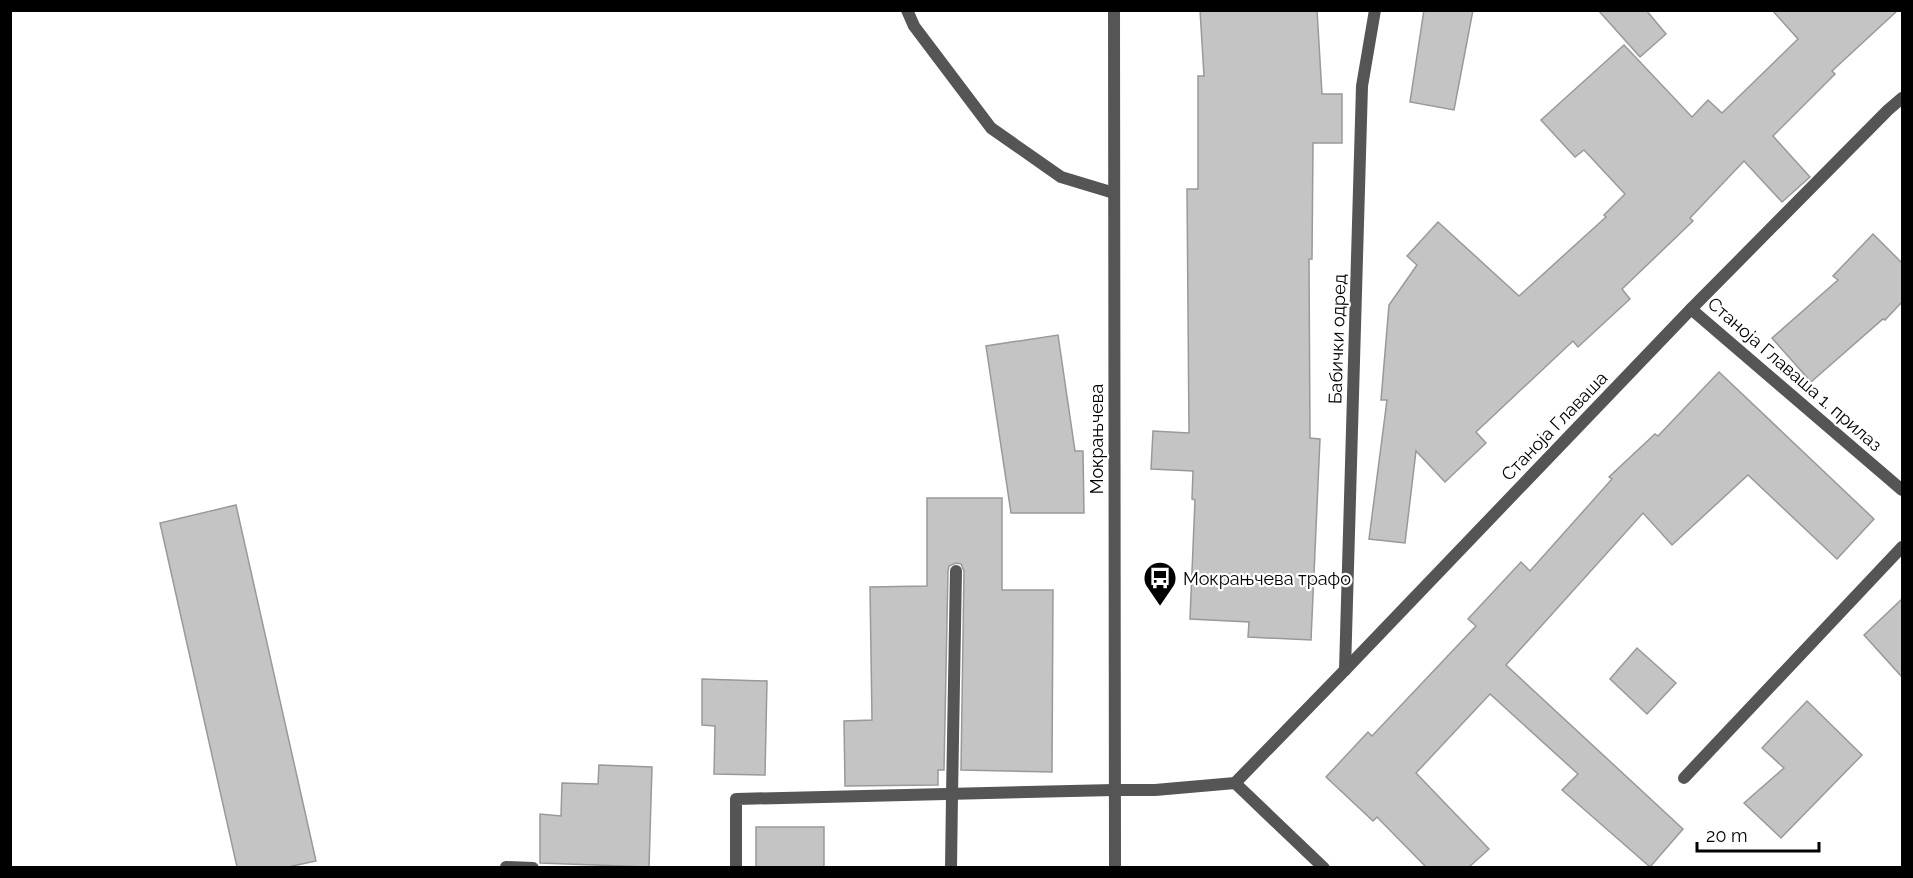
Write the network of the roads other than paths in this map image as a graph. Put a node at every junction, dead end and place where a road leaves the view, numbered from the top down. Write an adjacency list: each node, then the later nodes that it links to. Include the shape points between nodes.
1 (907, 10): 5 (street, via 914,26 991,128 1061,177)
2 (1114, 10): 5 (street, Мокрањчева)
3 (1375, 10): 10 (street, Бабички одред, via 1362,86)
4 (1902, 98): 6 (street, Станоја Главаша)
5 (1114, 193): 13 (street, Мокрањчева)
6 (1691, 309): 7 (street, Станоја Главаша 1. прилаз); 10 (street, Станоја Главаша)
7 (1902, 490)
8 (1902, 547): 11 (street)
9 (956, 571): 14 (street)
10 (1345, 670): 12 (street, Станоја Главаша)
11 (1684, 778)
12 (1235, 783): 13 (street); 20 (street)
13 (1114, 790): 14 (street); 19 (street, Мокрањчева)
14 (952, 795): 17 (street, via 736,799); 18 (street)
15 (506, 867): 16 (street)
16 (533, 867)
17 (736, 867)
18 (951, 867)
19 (1115, 867)
20 (1324, 867)

